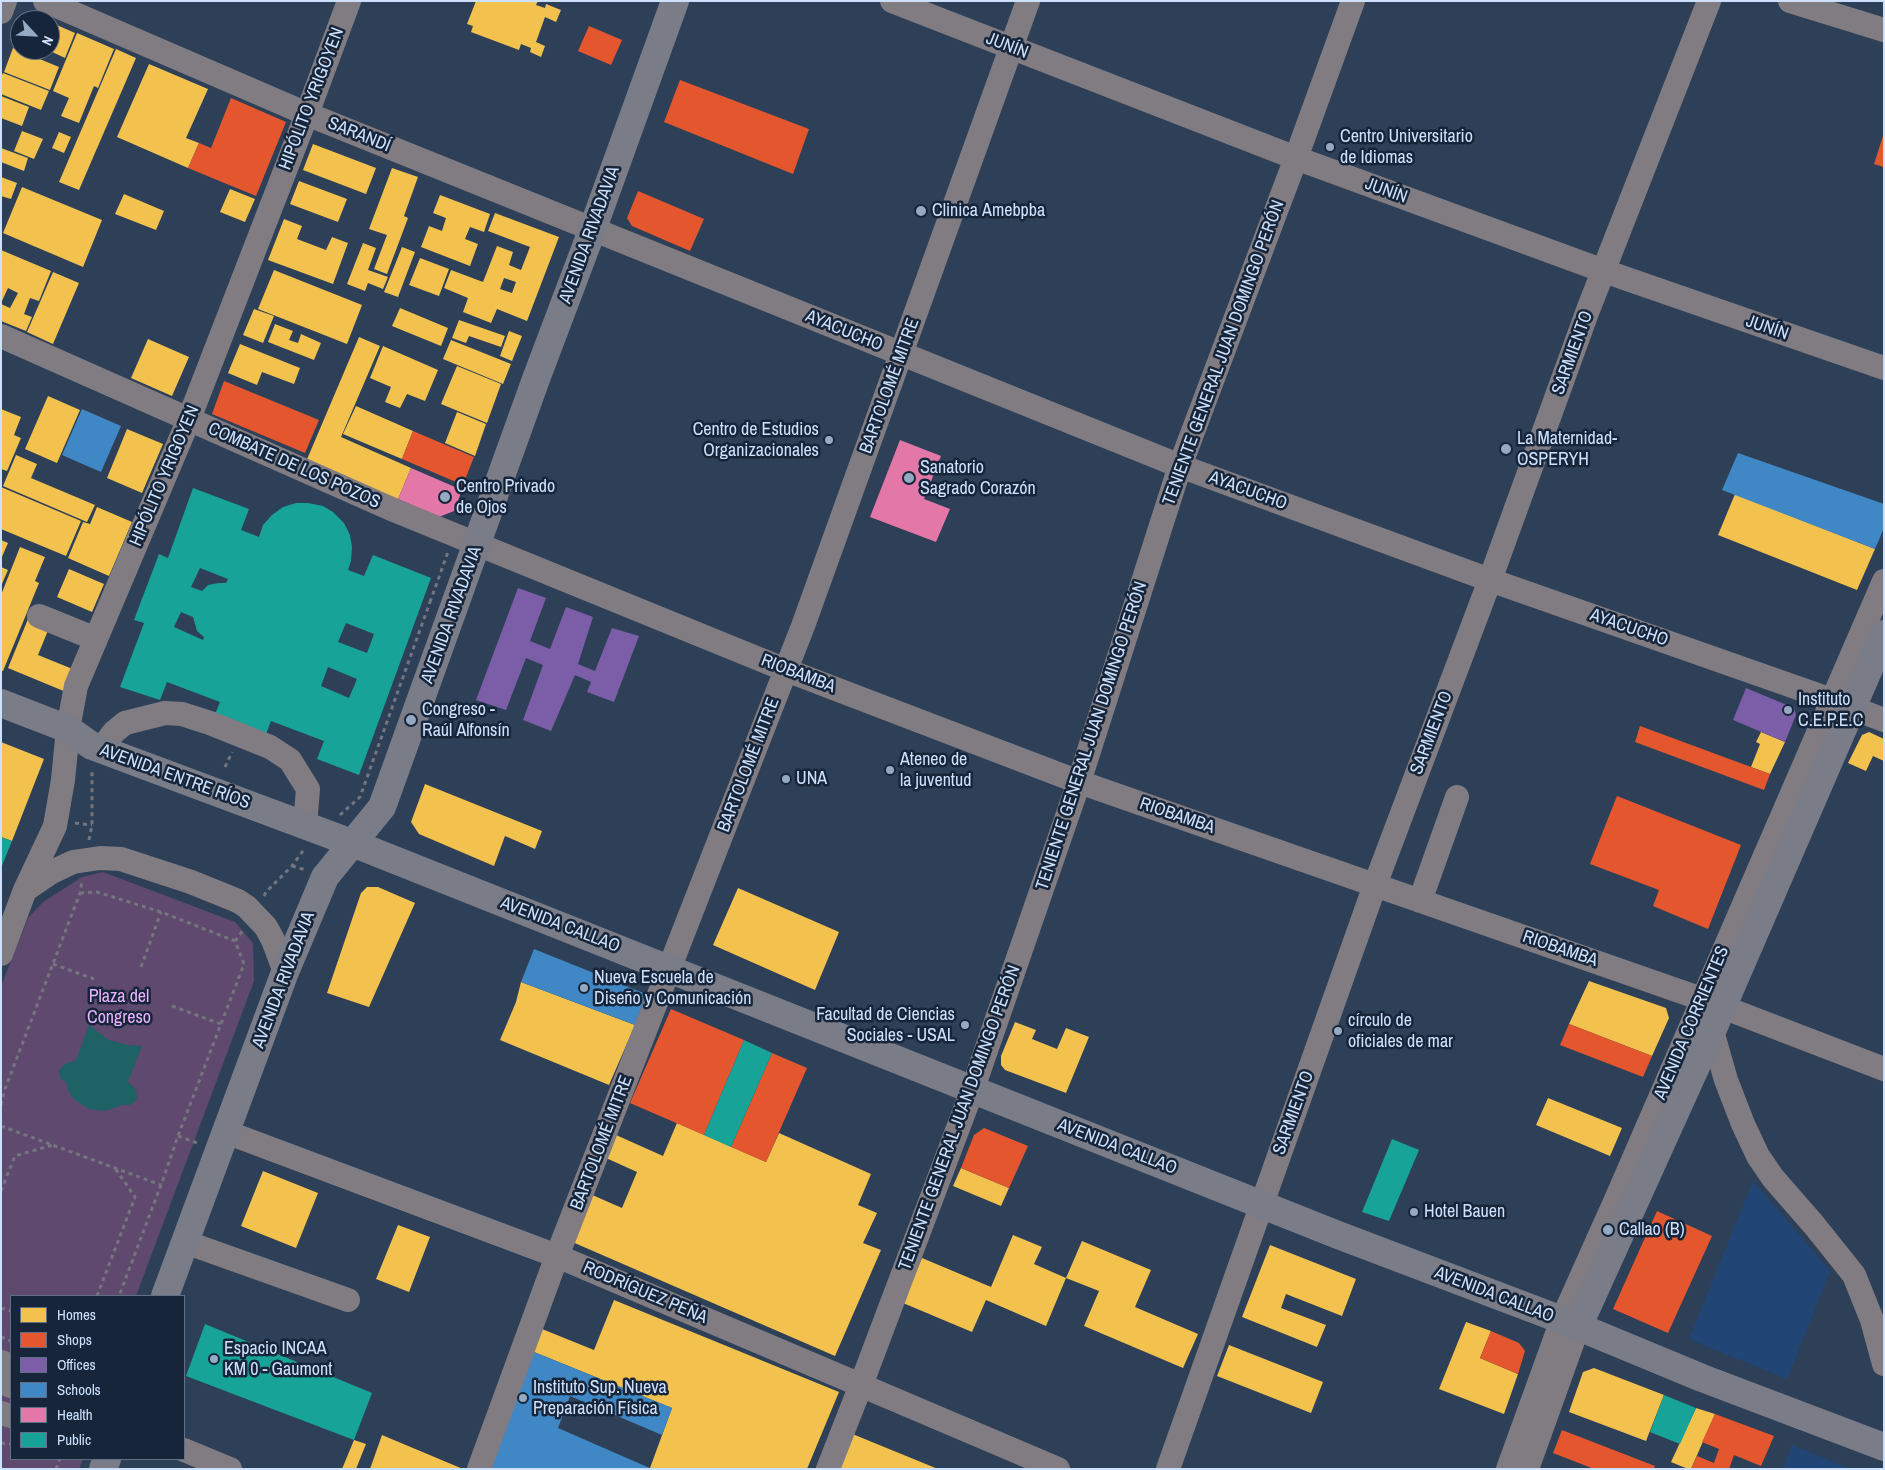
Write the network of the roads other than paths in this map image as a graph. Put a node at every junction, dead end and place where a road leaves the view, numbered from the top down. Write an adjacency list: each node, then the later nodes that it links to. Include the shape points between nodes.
1 (5, 1): 10 (street)
2 (45, 1): 13 (street, SARANDÍ)
3 (349, 1): 13 (street, HIPÓLITO YRIGOYEN)
4 (675, 1): 15 (main road, AVENIDA RIVADAVIA)
5 (892, 1): 12 (street, JUNÍN)
6 (1028, 1): 12 (street, BARTOLOMÉ MITRE)
7 (1353, 1): 14 (street, TENIENTE GENERAL JUAN DOMINGO PERÓN)
8 (1709, 1): 16 (street, SARMIENTO)
9 (1790, 1): 11 (street)
10 (1, 12)
11 (1884, 30)
12 (1012, 48): 14 (street, JUNÍN); 18 (street, BARTOLOMÉ MITRE)
13 (307, 114): 15 (street, SARANDÍ); 20 (street, HIPÓLITO YRIGOYEN)
14 (1296, 158): 16 (street, JUNÍN); 21 (street, TENIENTE GENERAL JUAN DOMINGO PERÓN)
15 (593, 228): 18 (street, AYACUCHO); 22 (main road, AVENIDA RIVADAVIA, via 533,388)
16 (1604, 271): 19 (street, JUNÍN); 23 (street, SARMIENTO)
17 (1, 336): 20 (street, COMBATE DE LOS POZOS)
18 (902, 355): 21 (street, AYACUCHO); 28 (street, BARTOLOMÉ MITRE)
19 (1884, 368)
20 (189, 420): 22 (street, COMBATE DE LOS POZOS); 27 (street, HIPÓLITO YRIGOYEN)
21 (1180, 466): 23 (street, AYACUCHO); 34 (street, TENIENTE GENERAL JUAN DOMINGO PERÓN)
22 (466, 540): 28 (street, RIOBAMBA); 37 (main road, AVENIDA RIVADAVIA, via 382,807)
23 (1490, 580): 30 (street, AYACUCHO); 38 (street, SARMIENTO)
24 (1884, 581): 30 (street, AVENIDA CORRIENTES)
25 (39, 616): 27 (street)
26 (1884, 634): 30 (main road, AVENIDA CORRIENTES)
27 (96, 639): 32 (street, HIPÓLITO YRIGOYEN, via 76,686)
28 (786, 670): 34 (street, RIOBAMBA); 42 (street, BARTOLOMÉ MITRE)
29 (1, 702): 32 (main road, AVENIDA ENTRE RÍOS)
30 (1842, 704): 31 (street, AYACUCHO); 44 (main road, AVENIDA CORRIENTES)
31 (1884, 720)
32 (68, 729): 33 (main road, AVENIDA ENTRE RÍOS); 39 (street, HIPÓLITO YRIGOYEN, via 55,826)
33 (97, 747): 36 (main road, AVENIDA ENTRE RÍOS); 36 (street, via 125,723 165,713 182,714 210,723 270,747 290,760 308,789)
34 (1079, 782): 38 (street, RIOBAMBA); 47 (street, TENIENTE GENERAL JUAN DOMINGO PERÓN)
35 (1456, 797): 40 (street)
36 (311, 827): 37 (main road, AVENIDA ENTRE RÍOS)
37 (352, 843): 42 (main road, AVENIDA CALLAO); 43 (main road, AVENIDA RIVADAVIA, via 325,877)
38 (1375, 885): 40 (street, RIOBAMBA); 49 (street, SARMIENTO)
39 (25, 890): 41 (street, HIPÓLITO YRIGOYEN); 43 (street, via 73,862 121,859 238,901 266,927)
40 (1420, 901): 44 (street, RIOBAMBA)
41 (1, 954)
42 (670, 968): 47 (main road, AVENIDA CALLAO); 51 (street, BARTOLOMÉ MITRE)
43 (285, 972): 48 (main road, AVENIDA RIVADAVIA)
44 (1712, 1003): 45 (main road, AVENIDA CORRIENTES); 46 (street, RIOBAMBA); 54 (street, AVENIDA CORRIENTES, via 1618,1195)
45 (1712, 1031): 54 (main road, AVENIDA CORRIENTES); 55 (street, via 1726,1080 1758,1156 1854,1276 1872,1320)
46 (1884, 1069)
47 (972, 1090): 49 (main road, AVENIDA CALLAO); 56 (street, TENIENTE GENERAL JUAN DOMINGO PERÓN)
48 (226, 1132): 50 (main road, AVENIDA RIVADAVIA); 51 (street, RODRÍGUEZ PEÑA)
49 (1262, 1204): 54 (main road, AVENIDA CALLAO); 63 (street, SARMIENTO)
50 (185, 1242): 52 (main road, AVENIDA RIVADAVIA); 53 (street)
51 (557, 1256): 56 (street, RODRÍGUEZ PEÑA); 60 (street, BARTOLOMÉ MITRE)
52 (165, 1295)
53 (348, 1300)
54 (1570, 1324): 57 (main road, AVENIDA CALLAO); 64 (street, AVENIDA CORRIENTES); 65 (street, AVENIDA CORRIENTES)
55 (1884, 1364)
56 (862, 1385): 61 (street, TENIENTE GENERAL JUAN DOMINGO PERÓN); 62 (street, RODRÍGUEZ PEÑA)
57 (1884, 1447)
58 (185, 1450): 59 (street)
59 (230, 1469)
60 (479, 1469)
61 (828, 1469)
62 (1058, 1469)
63 (1168, 1469)
64 (1508, 1469)
65 (1527, 1469)

